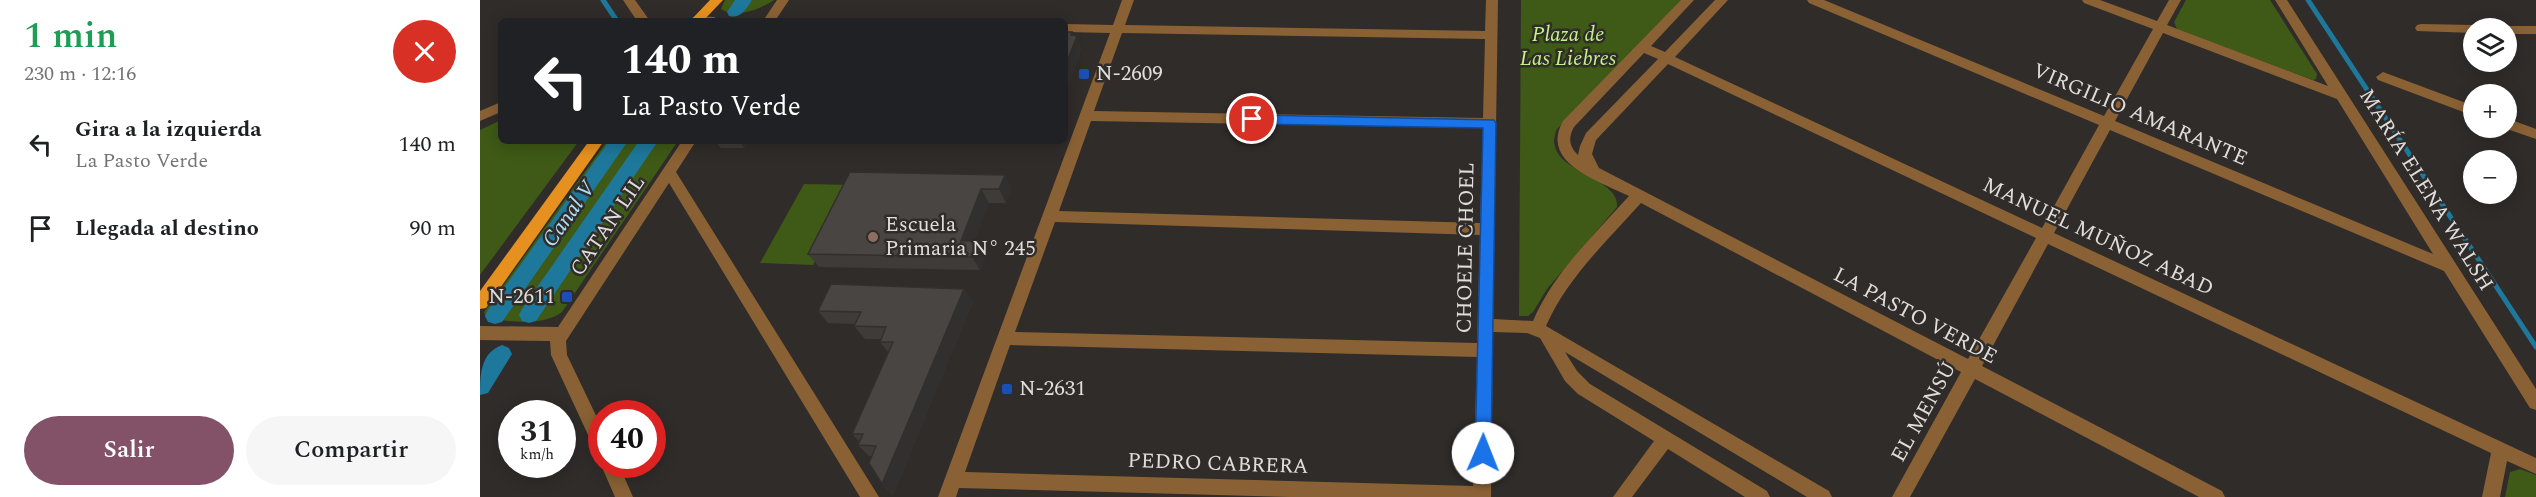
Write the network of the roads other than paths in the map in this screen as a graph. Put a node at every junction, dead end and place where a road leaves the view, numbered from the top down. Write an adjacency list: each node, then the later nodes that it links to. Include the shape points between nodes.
1 (629, 0): 12 (street)
2 (717, 0): 13 (main road)
3 (783, 0): 14 (street)
4 (1128, 0): 18 (street)
5 (1492, 0): 22 (street, CHOELE CHOEL)
6 (1688, 0): 23 (street)
7 (1722, 0): 24 (street)
8 (1813, 0): 32 (street, VIRGILIO AMARANTE)
9 (2088, 0): 15 (street)
10 (2175, 0): 15 (street, EL MENSÚ)
11 (2281, 0): 26 (street, MARÍA ELENA WALSH)
12 (642, 18)
13 (699, 18)
14 (771, 18)
15 (2160, 27): 26 (street); 32 (street, EL MENSÚ)
16 (1068, 28): 18 (street)
17 (2421, 28): 19 (street)
18 (1118, 29): 22 (street); 30 (street)
19 (2463, 29)
20 (2517, 30): 21 (street)
21 (2536, 30)
22 (1491, 35): 31 (street, CHOELE CHOEL)
23 (1643, 47): 24 (street, MANUEL MUÑOZ ABAD); 38 (street, LA PASTO VERDE, via 1563,131 1561,138 1566,151)
24 (1667, 58): 38 (street, via 1587,144 1585,158); 42 (street, MANUEL MUÑOZ ABAD)
25 (2383, 76): 28 (street)
26 (2342, 96): 43 (street, MARÍA ELENA WALSH)
27 (498, 107): 29 (street)
28 (2463, 107)
29 (480, 116)
30 (1086, 116): 31 (street); 40 (street)
31 (1489, 123): 41 (street, CHOELE CHOEL)
32 (2107, 124): 42 (street, EL MENSÚ); 43 (street, VIRGILIO AMARANTE)
33 (2517, 127): 34 (street)
34 (2536, 134)
35 (595, 144): 44 (main road)
36 (687, 144): 37 (street, CATAN LIL)
37 (669, 172): 48 (street, CATAN LIL); 61 (street)
38 (1595, 172): 39 (street, LA PASTO VERDE)
39 (1639, 195): 46 (street, via 1557,289 1546,306); 51 (street, LA PASTO VERDE)
40 (1049, 216): 41 (street); 49 (street)
41 (1488, 229): 45 (street, CHOELE CHOEL)
42 (2045, 236): 51 (street, EL MENSÚ); 55 (street, MANUEL MUÑOZ ABAD)
43 (2450, 267): 52 (street, MARÍA ELENA WALSH)
44 (480, 303)
45 (1486, 325): 46 (street, via 1519,325); 50 (street, CHOELE CHOEL)
46 (1541, 331): 54 (street, via 1577,383); 65 (street)
47 (480, 333): 48 (street)
48 (561, 334): 53 (street, via 559,355)
49 (1005, 338): 50 (street); 58 (street)
50 (1485, 350): 59 (street, CHOELE CHOEL)
51 (1971, 369): 66 (street, EL MENSÚ); 67 (street, LA PASTO VERDE)
52 (2536, 403)
53 (588, 417)
54 (1665, 439): 63 (street); 64 (street)
55 (2500, 450): 56 (street, MANUEL MUÑOZ ABAD); 68 (street)
56 (2536, 466)
57 (616, 478): 60 (street)
58 (953, 480): 59 (street, PEDRO CABRERA); 62 (street)
59 (1482, 495)
60 (624, 497)
61 (870, 497)
62 (947, 497)
63 (1622, 497)
64 (1761, 497)
65 (1823, 497)
66 (1901, 497)
67 (2216, 497)
68 (2491, 497)

